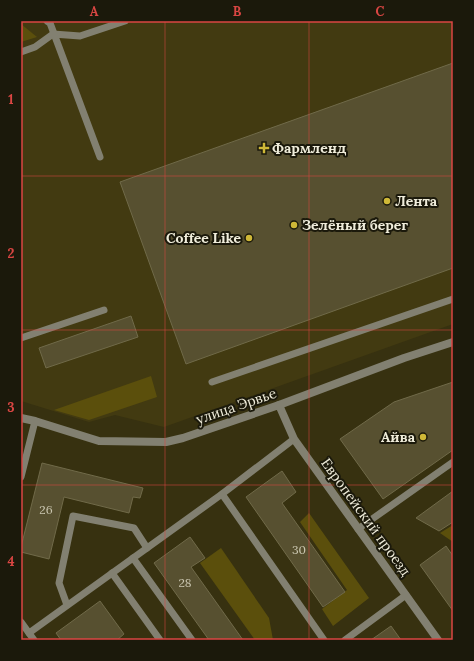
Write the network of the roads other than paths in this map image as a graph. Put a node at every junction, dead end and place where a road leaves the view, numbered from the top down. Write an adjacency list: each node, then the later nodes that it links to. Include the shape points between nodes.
1 (125, 21): 3 (lane, via 80,36)
2 (49, 22): 3 (lane)
3 (54, 34): 4 (lane, via 35,47); 5 (lane)
4 (21, 52)
5 (100, 157)
6 (453, 299): 10 (lane)
7 (104, 310): 8 (lane)
8 (21, 338)
9 (453, 342): 11 (street, улица Эрвье)
10 (212, 382)
11 (279, 405): 13 (street, улица Эрвье, via 166,442 99,441); 14 (street, Европейский проезд)
12 (21, 418): 13 (street, улица Эрвье)
13 (35, 421): 16 (lane)
14 (294, 439): 17 (lane); 18 (street, Европейский проезд)
15 (453, 462): 18 (lane)
16 (21, 477)
17 (222, 494): 19 (lane); 29 (lane)
18 (358, 529): 22 (street, Европейский проезд)
19 (147, 548): 20 (lane); 23 (lane, via 134,528 73,516 59,584)
20 (133, 558): 21 (lane); 28 (lane)
21 (112, 573): 23 (lane); 27 (lane)
22 (406, 595): 30 (lane); 31 (street, Европейский проезд)
23 (67, 604): 25 (lane)
24 (21, 622): 25 (lane)
25 (29, 633): 26 (lane)
26 (34, 640)
27 (160, 640)
28 (192, 640)
29 (324, 640)
30 (345, 640)
31 (438, 640)

